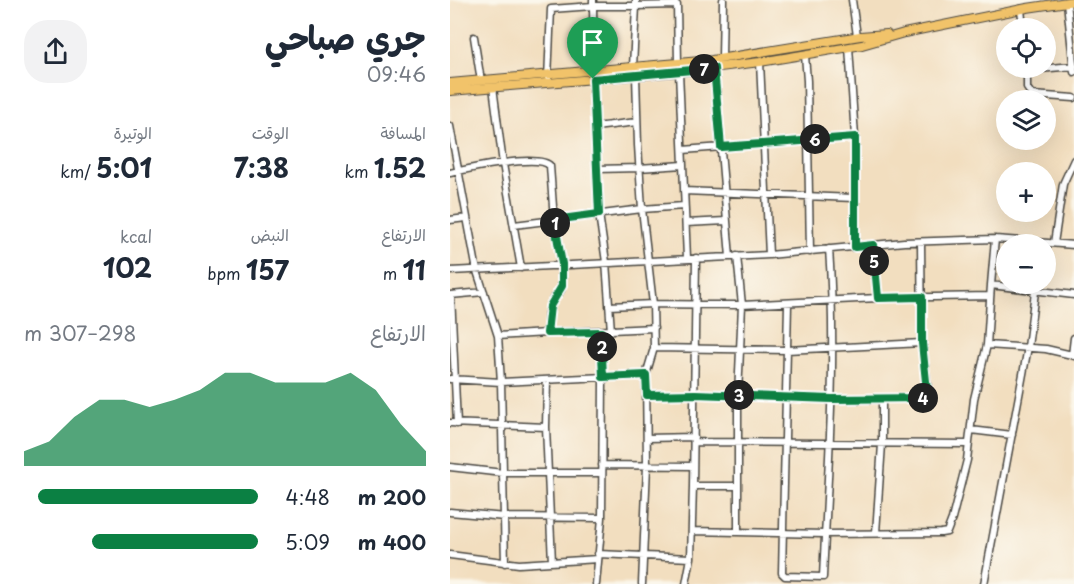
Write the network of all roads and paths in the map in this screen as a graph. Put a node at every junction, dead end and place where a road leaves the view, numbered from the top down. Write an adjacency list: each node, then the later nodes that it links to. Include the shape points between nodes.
1 (550, 0): 8 (street)
2 (723, 0): 16 (street)
3 (852, 0): 12 (street)
4 (1070, 1): 9 (main road); 19 (street)
5 (593, 3): 6 (street); 8 (street); 25 (street)
6 (636, 3): 7 (street); 22 (street)
7 (677, 3): 18 (street)
8 (551, 9): 26 (street)
9 (1021, 9): 10 (street); 11 (main road)
10 (1022, 18)
11 (904, 33): 12 (main road); 14 (main road)
12 (857, 36): 16 (main road)
13 (474, 37): 28 (street)
14 (849, 47): 15 (main road); 36 (street)
15 (805, 55): 17 (main road); 37 (street)
16 (722, 58): 18 (main road)
17 (760, 62): 21 (main road); 38 (street)
18 (678, 63): 22 (main road)
19 (1074, 66): 20 (street); 24 (street)
20 (1056, 67)
21 (714, 68): 23 (main road); 39 (street)
22 (634, 71): 23 (main road); 25 (main road); 33 (street)
23 (679, 72): 40 (street)
24 (1074, 72)
25 (593, 74): 26 (main road); 34 (street)
26 (548, 78): 28 (main road); 30 (main road)
27 (1027, 78): 32 (street, via 1032,95)
28 (481, 81): 29 (main road)
29 (450, 83)
30 (493, 87): 31 (main road); 42 (street)
31 (450, 91)
32 (1074, 98)
33 (637, 122): 34 (street); 44 (street)
34 (595, 127): 45 (street)
35 (450, 129): 46 (street)
36 (855, 137): 37 (street); 52 (street)
37 (808, 139): 38 (street); 51 (street)
38 (765, 143): 39 (street); 50 (street)
39 (721, 147): 40 (street); 49 (street)
40 (682, 150): 43 (street)
41 (1074, 160): 62 (street, via 1063,184)
42 (503, 164): 46 (street); 58 (street, via 549,164); 61 (street)
43 (683, 165): 44 (street); 48 (street)
44 (639, 168): 45 (street); 54 (street)
45 (597, 169): 55 (street)
46 (458, 171): 47 (street); 56 (street)
47 (450, 173)
48 (684, 191): 49 (street); 53 (street)
49 (724, 192): 50 (street); 59 (street)
50 (767, 194): 51 (street); 71 (street)
51 (809, 197): 52 (street); 70 (street)
52 (854, 198): 68 (street)
53 (684, 206): 54 (street); 60 (street)
54 (642, 209): 55 (street); 75 (street)
55 (599, 214): 58 (street); 76 (street)
56 (466, 218): 57 (street); 79 (street)
57 (450, 220)
58 (554, 220): 61 (street); 77 (street)
59 (726, 221): 60 (street); 72 (street)
60 (686, 223): 73 (street)
61 (514, 225): 78 (street)
62 (1055, 234)
63 (995, 238): 64 (street); 81 (street)
64 (921, 242): 66 (street); 89 (street)
65 (1056, 243): 67 (street)
66 (873, 245): 68 (street); 90 (street)
67 (1074, 245)
68 (855, 247): 69 (street)
69 (829, 249): 70 (street); 91 (street)
70 (810, 252): 71 (street)
71 (770, 255): 72 (street)
72 (733, 257): 74 (street); 95 (street)
73 (687, 258): 74 (street); 75 (street)
74 (696, 258): 94 (street)
75 (649, 260): 76 (street); 92 (street)
76 (606, 262): 77 (street); 96 (street)
77 (562, 264): 78 (street); 100 (street, via 562,286 550,306)
78 (521, 268): 79 (street)
79 (477, 270): 80 (street); 84 (street)
80 (450, 271)
81 (991, 285): 82 (street); 88 (street)
82 (996, 285)
83 (1056, 291): 87 (street)
84 (484, 292): 86 (street); 101 (street)
85 (1034, 294): 105 (street)
86 (450, 295): 114 (street)
87 (1074, 295)
88 (990, 296): 89 (street); 104 (street)
89 (922, 297): 90 (street); 103 (street)
90 (878, 298): 91 (street)
91 (832, 300): 93 (street); 108 (street)
92 (653, 304): 94 (street); 96 (street); 97 (street)
93 (788, 304): 95 (street); 110 (street)
94 (696, 305): 95 (street); 107 (street)
95 (742, 305): 109 (street)
96 (609, 306): 98 (street)
97 (654, 328): 98 (street); 106 (street)
98 (611, 331): 99 (street)
99 (601, 332): 100 (street); 113 (street)
100 (547, 333): 101 (street)
101 (498, 336): 116 (street)
102 (1074, 339): 111 (street)
103 (922, 343): 108 (street); 122 (street, via 927,394 920,399)
104 (987, 345): 105 (street); 126 (street)
105 (1028, 347): 111 (street); 127 (street)
106 (654, 348): 107 (street); 112 (street)
107 (696, 349): 109 (street); 117 (street)
108 (832, 349): 110 (street); 121 (street)
109 (740, 350): 110 (street); 119 (street)
110 (787, 350): 120 (street)
111 (1073, 356)
112 (646, 375): 113 (street); 118 (street)
113 (603, 377): 115 (street); 135 (street)
114 (452, 380): 116 (street); 123 (street)
115 (547, 381): 116 (street); 125 (street)
116 (501, 382): 124 (street)
117 (695, 394): 118 (street); 119 (street); 129 (street)
118 (647, 395): 128 (street)
119 (738, 395): 120 (street); 130 (street)
120 (786, 396): 121 (street); 131 (street)
121 (832, 399): 122 (street); 132 (street)
122 (882, 399): 133 (street)
123 (454, 424): 124 (street)
124 (502, 426): 125 (street); 139 (street)
125 (546, 427): 140 (street)
126 (971, 430): 127 (street); 134 (street)
127 (1012, 435): 163 (street)
128 (647, 438): 129 (street); 136 (street)
129 (694, 439): 130 (street); 137 (street)
130 (738, 443): 131 (street); 143 (street)
131 (785, 444): 132 (street); 150 (street)
132 (830, 444): 133 (street); 152 (street)
133 (882, 444): 134 (street); 151 (street)
134 (969, 444): 151 (street, via 948,531)
135 (602, 465): 136 (street); 141 (street)
136 (647, 466): 137 (street); 155 (street)
137 (693, 466): 142 (street)
138 (450, 467): 139 (street)
139 (503, 473): 140 (street); 145 (street)
140 (548, 473): 141 (street); 147 (street)
141 (602, 473): 146 (street)
142 (693, 486): 143 (street); 148 (street)
143 (738, 486): 149 (street)
144 (450, 512): 145 (street)
145 (505, 518): 147 (street); 158 (street)
146 (602, 518): 147 (street); 154 (street)
147 (551, 519): 157 (street)
148 (692, 531): 149 (street); 156 (street)
149 (738, 532): 150 (street)
150 (782, 532): 152 (street); 159 (street, via 782,575)
151 (876, 533): 152 (street)
152 (824, 534): 159 (street)
153 (450, 555): 158 (street)
154 (598, 556): 155 (street); 157 (street); 160 (street)
155 (643, 556): 156 (street); 161 (street)
156 (691, 558): 162 (street)
157 (552, 562): 158 (street)
158 (505, 563)
159 (823, 580)
160 (596, 584)
161 (642, 584)
162 (686, 584)
163 (984, 584)

